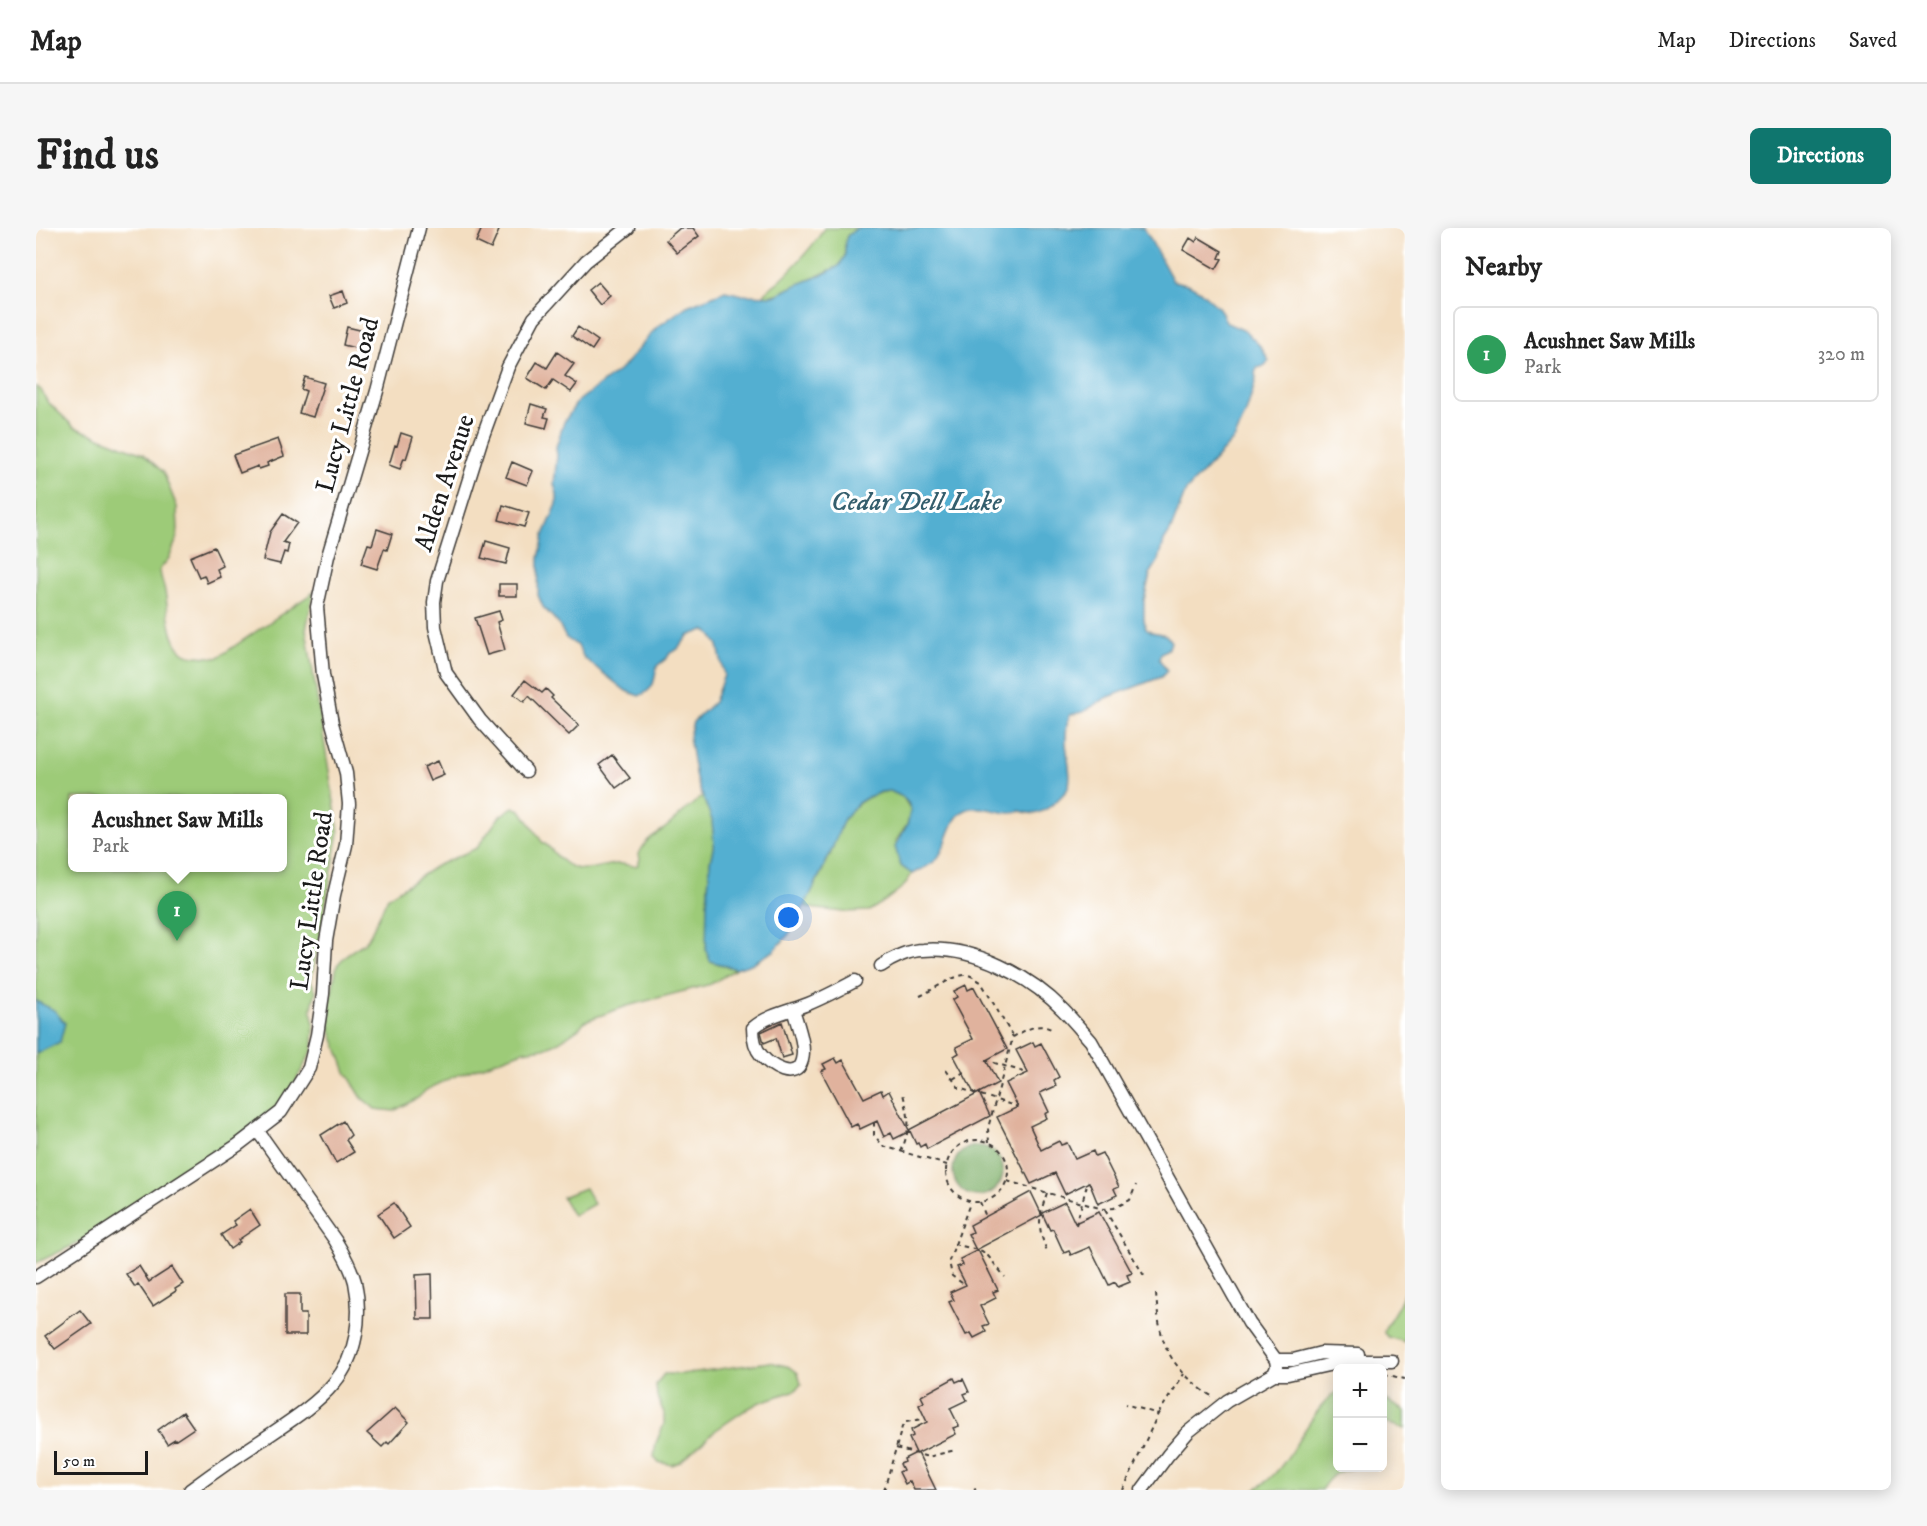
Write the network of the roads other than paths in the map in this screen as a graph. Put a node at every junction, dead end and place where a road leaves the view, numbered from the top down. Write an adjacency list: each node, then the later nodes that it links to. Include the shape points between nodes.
1 (419, 228): 7 (street, Lucy Little Road, via 317,607 323,675 349,804 346,845 326,941 317,1035 309,1068 281,1112)
2 (628, 228): 3 (street, Alden Avenue, via 586,261 534,318 508,367 437,581 435,627 446,673 480,720)
3 (526, 771)
4 (880, 966): 9 (street, via 921,950 954,952 992,963 1019,977 1062,1009 1091,1041 1249,1323)
5 (855, 981): 6 (street)
6 (793, 1009): 6 (street, via 802,1062 797,1069 781,1071 761,1055 753,1028)
7 (257, 1130): 8 (street, Lucy Little Road); 13 (street, via 346,1260 354,1281 358,1324 345,1365 321,1396)
8 (36, 1277)
9 (1276, 1360): 10 (street, via 1347,1353); 12 (street)
10 (1392, 1360): 11 (street); 12 (street, via 1346,1361)
11 (1405, 1364)
12 (1274, 1374): 14 (street, via 1227,1401 1188,1432)
13 (190, 1490)
14 (1142, 1490)

